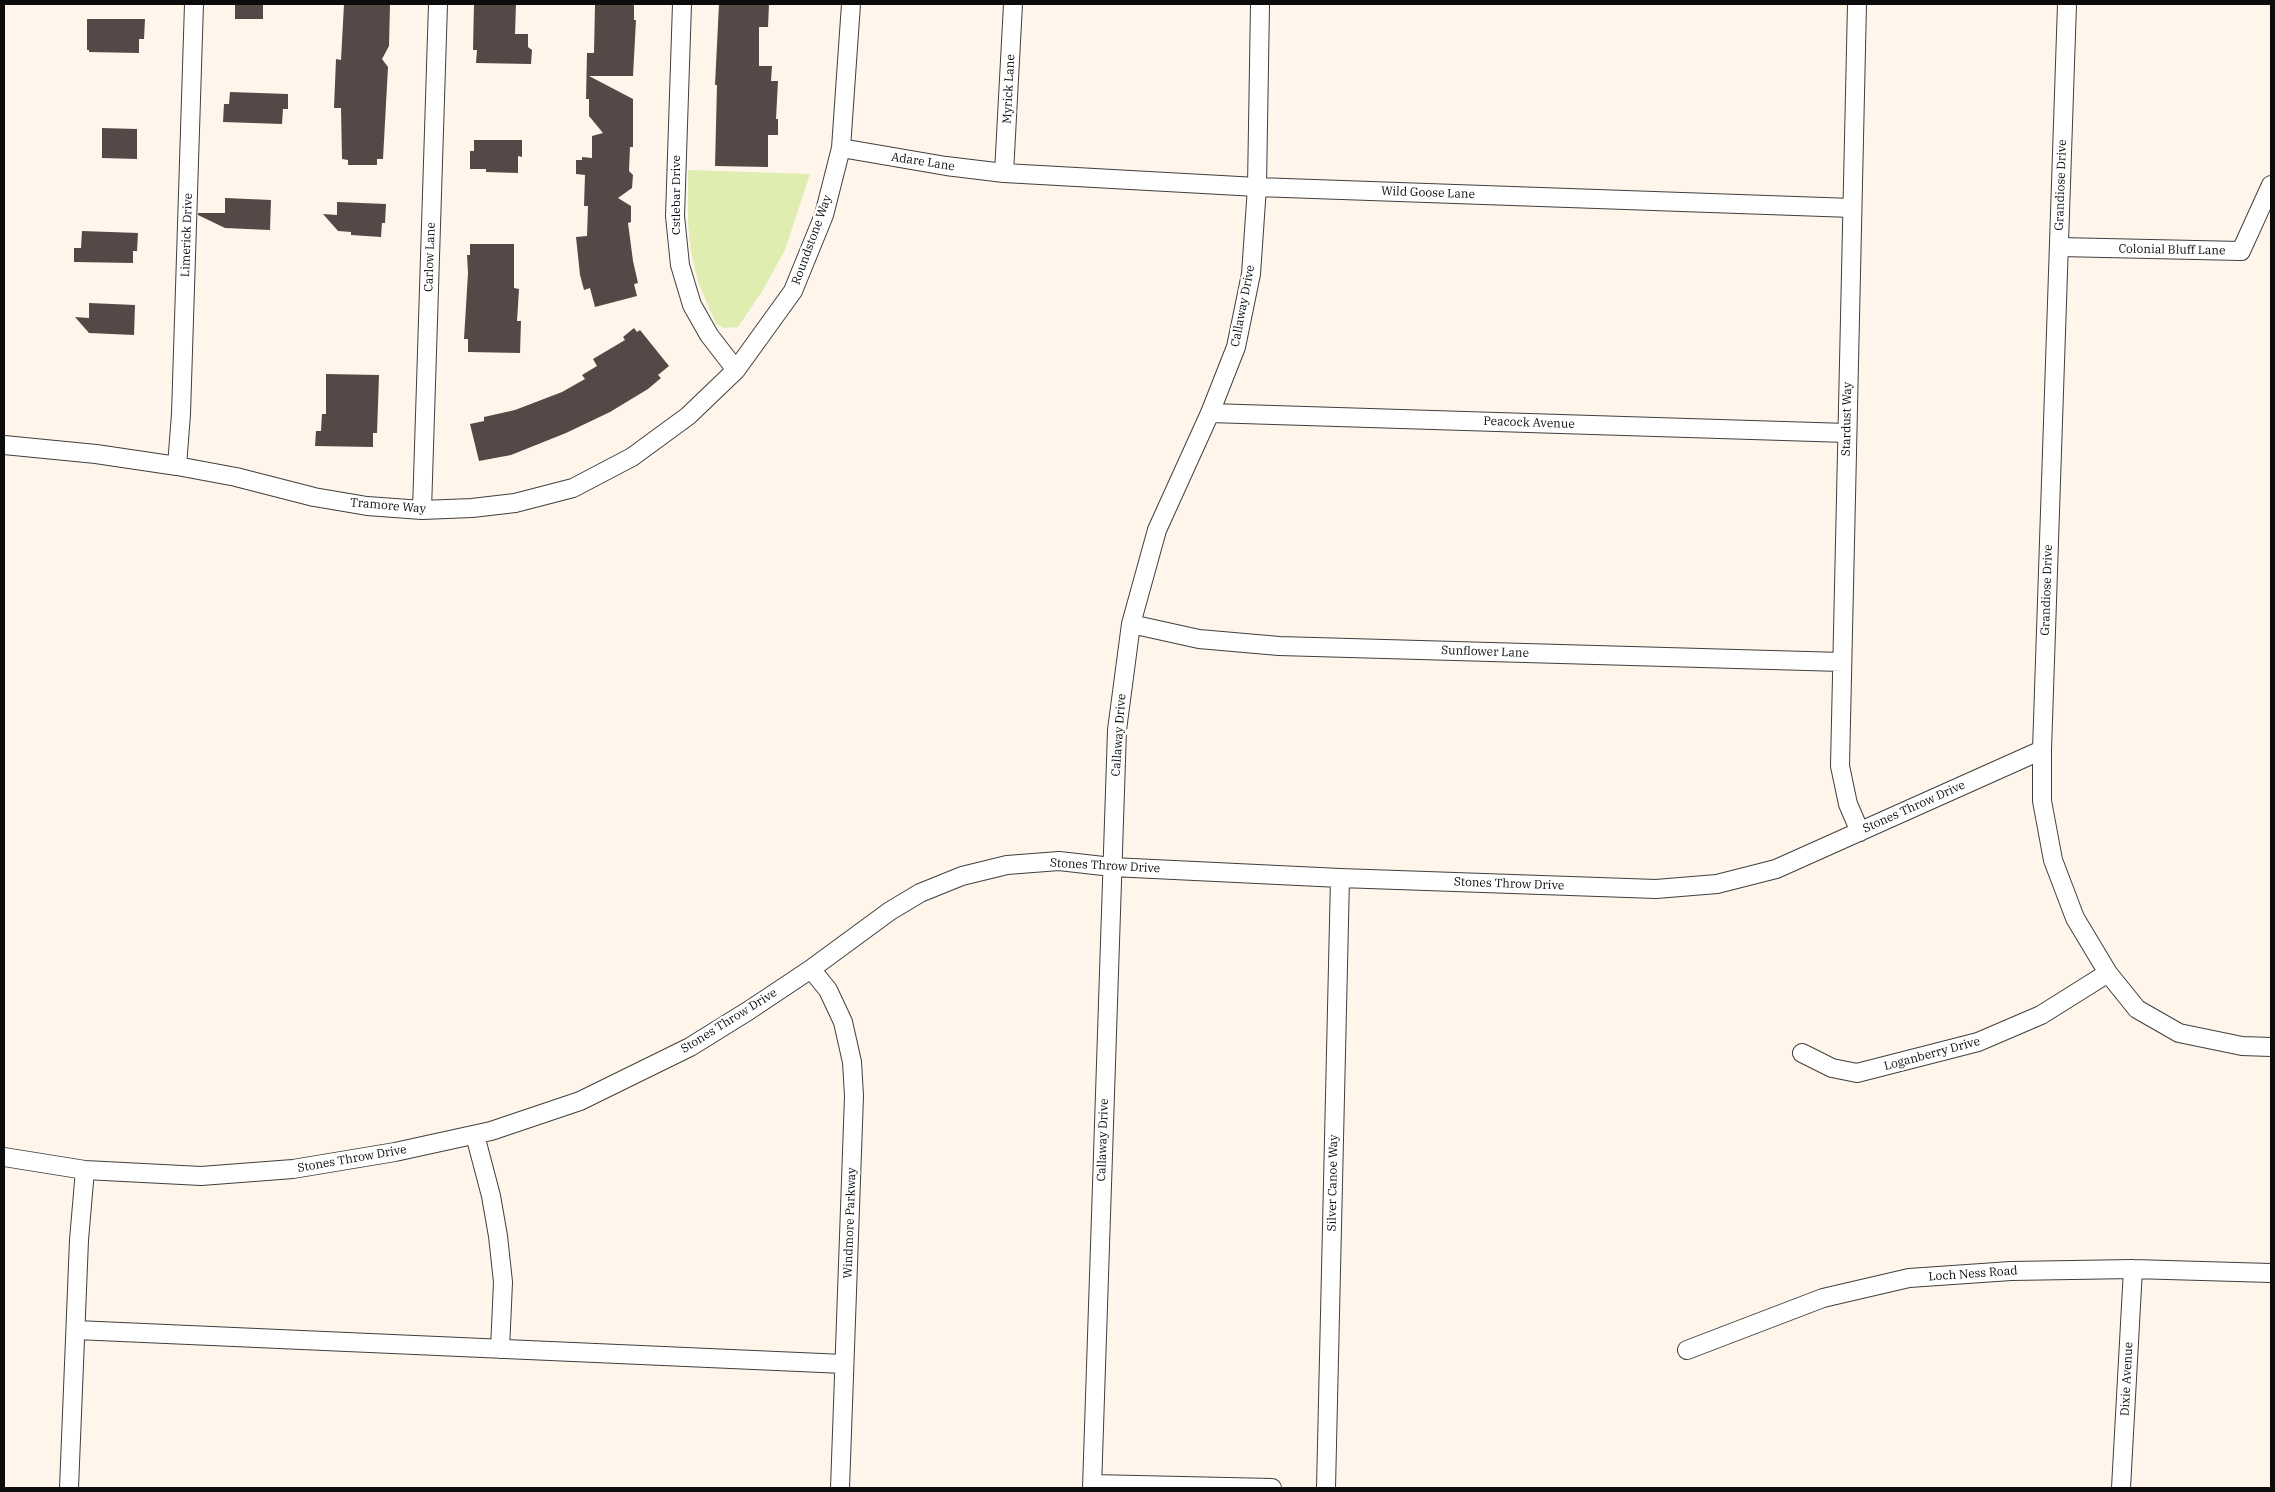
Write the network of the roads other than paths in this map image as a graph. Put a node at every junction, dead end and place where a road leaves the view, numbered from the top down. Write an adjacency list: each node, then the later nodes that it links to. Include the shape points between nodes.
1 (194, 4): 19 (street, Limerick Drive)
2 (438, 4): 20 (street, Carlow Lane)
3 (682, 4): 15 (street, Cstlebar Drive, via 675,216 680,265 692,305 709,335)
4 (851, 4): 9 (street, Roundstone Way)
5 (1013, 4): 10 (street, Myrick Lane)
6 (1260, 4): 12 (street, Callaway Drive)
7 (1856, 4): 13 (street, Stardust Way)
8 (2066, 4): 14 (street, Grandiose Drive)
9 (841, 148): 10 (street, Adare Lane); 15 (street, Roundstone Way, via 824,214 793,291)
10 (1004, 173): 12 (street, Wild Goose Lane)
11 (2271, 184): 14 (street, Colonial Bluff Lane, via 2241,252)
12 (1257, 186): 13 (street, Wild Goose Lane); 16 (street, Callaway Drive, via 1251,274 1236,347)
13 (1852, 208): 17 (street, Stardust Way)
14 (2059, 247): 23 (street, Grandiose Drive)
15 (736, 370): 20 (street, Tramore Way, via 688,416 632,458 573,488 515,503)
16 (1210, 413): 17 (street, Peacock Avenue); 21 (street, Callaway Drive, via 1157,530)
17 (1847, 432): 22 (street, Stardust Way)
18 (4, 445): 19 (street, Tramore Way)
19 (177, 466): 20 (street, Tramore Way, via 314,497 367,506)
20 (422, 510)
21 (1130, 624): 22 (street, Sunflower Lane, via 1199,640 1280,646); 25 (street, Callaway Drive, via 1117,730)
22 (1842, 662): 24 (street, Stardust Way, via 1840,766 1848,804)
23 (2042, 750): 24 (street, Stones Throw Drive); 28 (street, Grandiose Drive, via 2042,801 2053,860 2074,918)
24 (1860, 832): 26 (street, Stones Throw Drive, via 1776,868 1717,884 1656,890)
25 (1112, 867): 26 (street, Stones Throw Drive); 27 (street, Stones Throw Drive, via 1059,860 1007,865 962,876 920,893 890,911); 40 (street, Callaway Drive)
26 (1340, 878): 44 (street, Silver Canoe Way)
27 (812, 969): 31 (street, Stones Throw Drive, via 673,1055 580,1101); 39 (street, Windmore Parkway, via 828,990 843,1022 852,1062 854,1096)
28 (2108, 973): 29 (street, Grandiose Drive, via 2137,1009 2179,1033 2242,1046); 30 (street, Loganberry Drive, via 2041,1015 1978,1042 1857,1073 1832,1068)
29 (2271, 1048)
30 (1802, 1053)
31 (475, 1134): 33 (street, Stones Throw Drive, via 395,1152 293,1169 201,1176); 37 (street, via 498,1236 503,1282)
32 (4, 1158): 33 (street, Stones Throw Drive)
33 (86, 1170): 36 (street, via 79,1240)
34 (2133, 1269): 35 (street, Loch Ness Road); 38 (street, Loch Ness Road, via 2011,1271 1909,1278 1823,1298); 45 (street, Dixie Avenue)
35 (2271, 1273)
36 (76, 1330): 37 (street); 41 (street)
37 (500, 1348): 39 (street)
38 (1687, 1350)
39 (844, 1364): 42 (street, Windmore Parkway)
40 (1092, 1486): 43 (street)
41 (69, 1488)
42 (840, 1488)
43 (1272, 1488)
44 (1326, 1488)
45 (2121, 1488)

